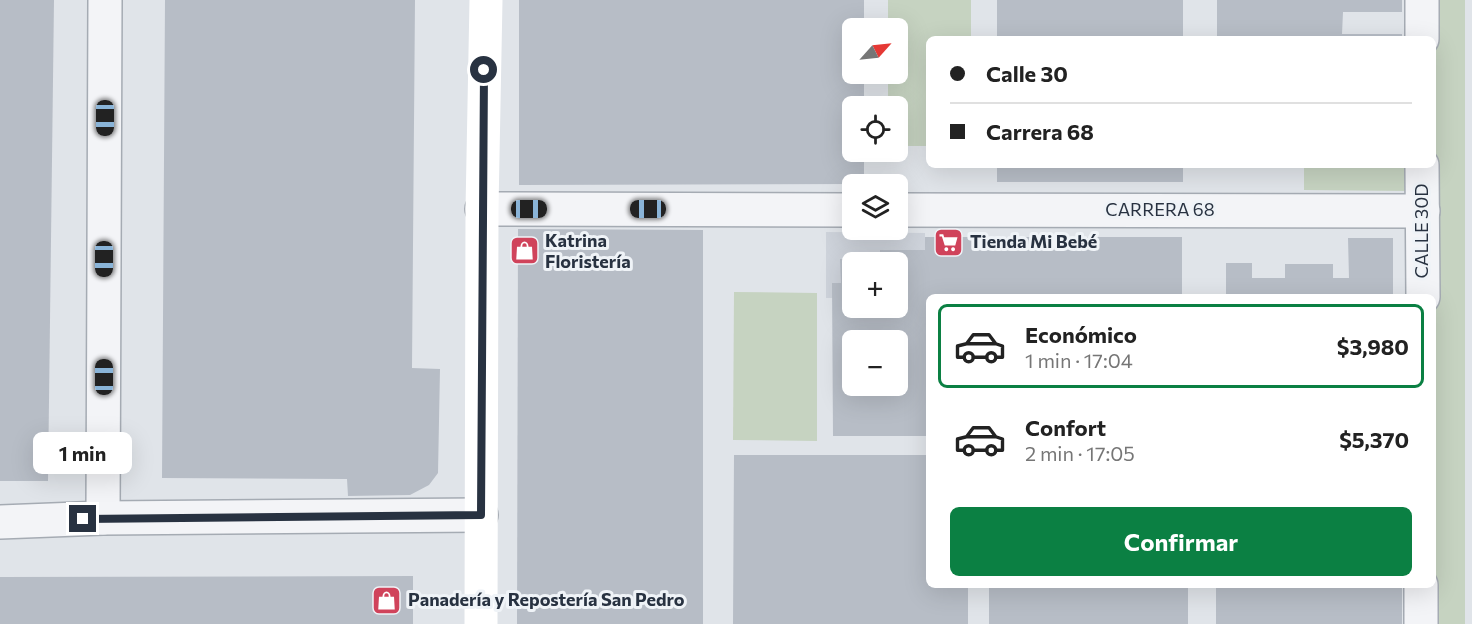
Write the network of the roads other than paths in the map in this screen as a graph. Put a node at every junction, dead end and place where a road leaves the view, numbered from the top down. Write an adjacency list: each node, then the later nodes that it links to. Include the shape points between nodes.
1 (105, 0): 12 (street)
2 (486, 0): 6 (street)
3 (1422, 0): 4 (street)
4 (1422, 36)
5 (1422, 168): 9 (street, CALLE 30D)
6 (482, 209): 7 (street); 11 (street)
7 (842, 210)
8 (908, 210): 9 (street, CARRERA 68)
9 (1423, 212): 10 (street, CALLE 30D)
10 (1423, 294)
11 (481, 515): 12 (street); 15 (street)
12 (103, 519): 13 (street)
13 (0, 522)
14 (1422, 588): 16 (street)
15 (481, 624)
16 (1421, 624)

